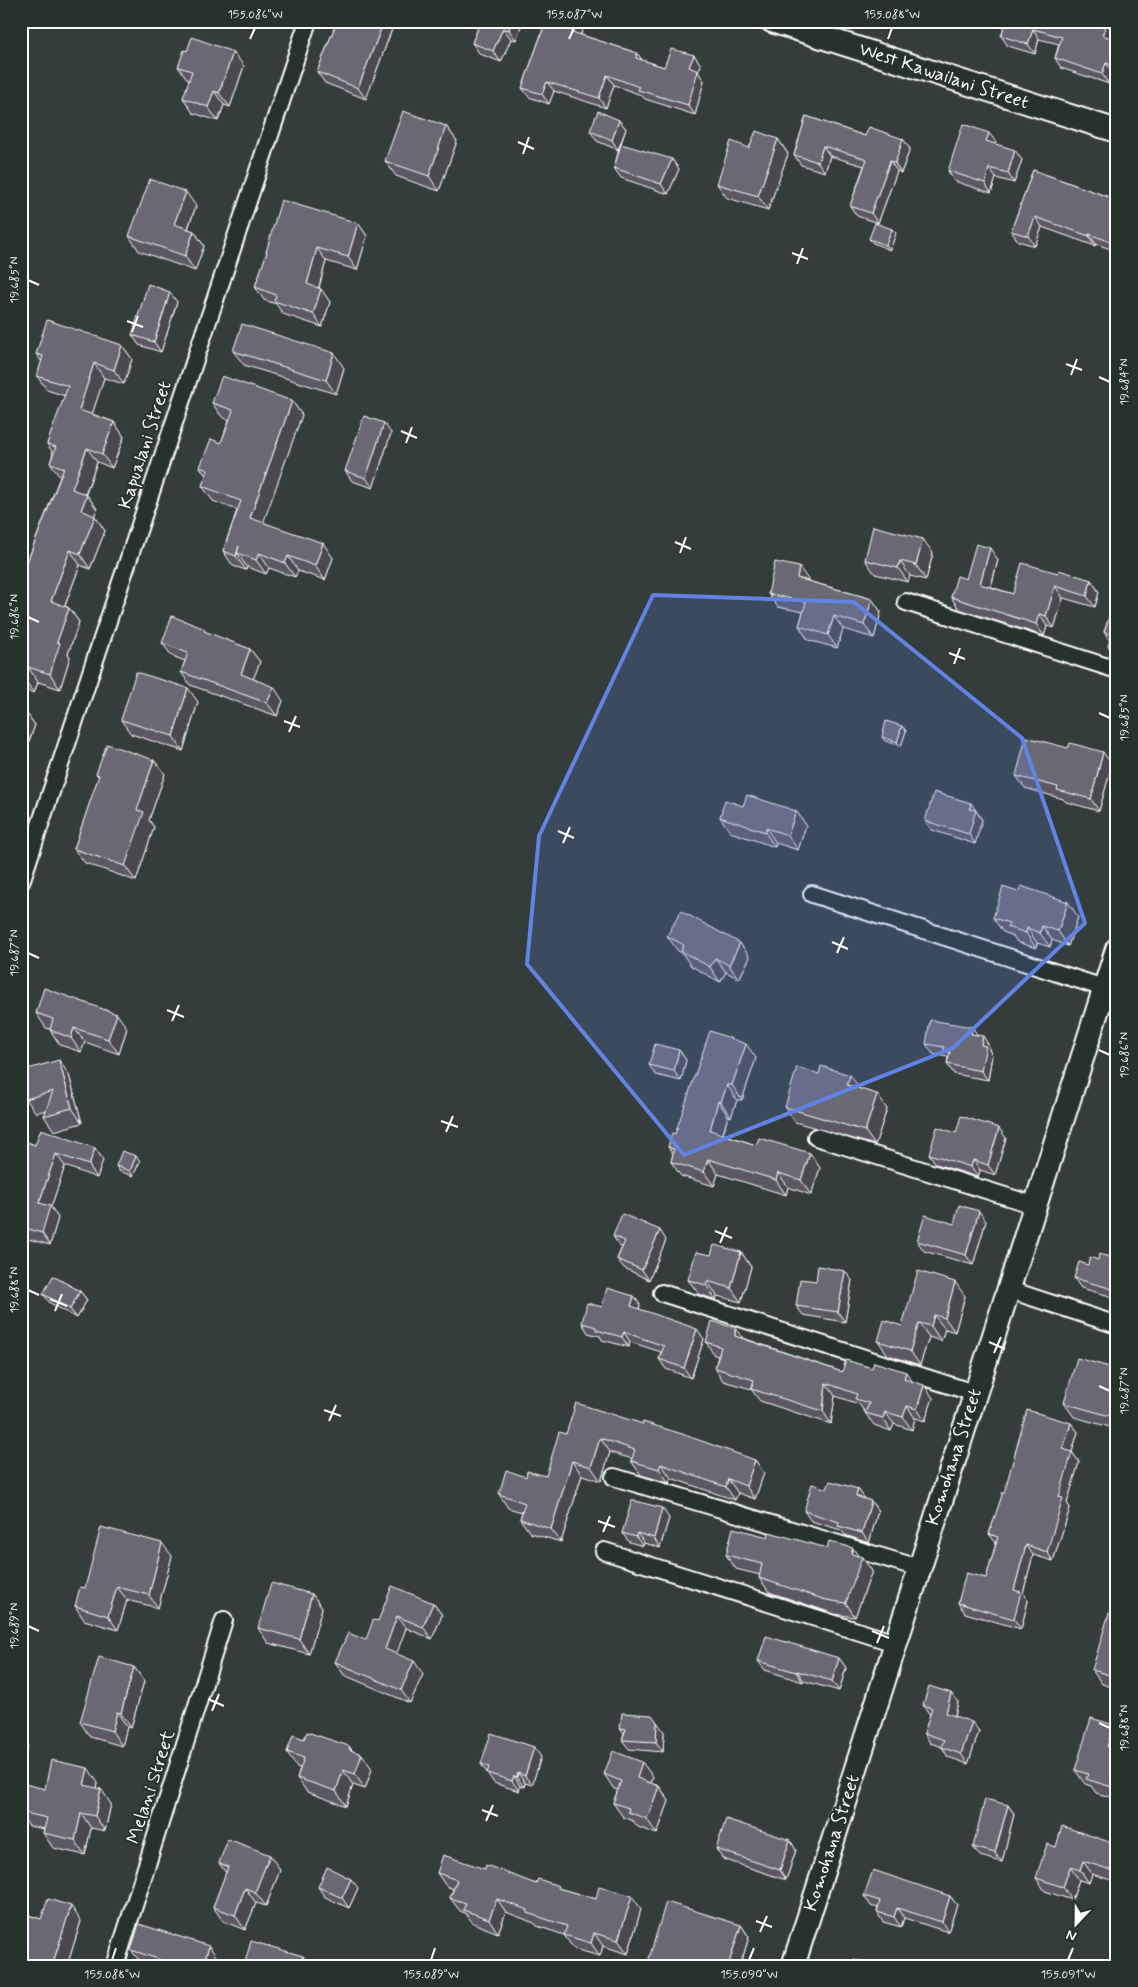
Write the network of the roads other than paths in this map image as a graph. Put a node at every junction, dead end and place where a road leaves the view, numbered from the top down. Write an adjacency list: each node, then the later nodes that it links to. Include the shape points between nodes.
1 (308, 21): 6 (street, Kapualani Street)
2 (772, 21): 3 (street, West Kawailani Street)
3 (1117, 131)
4 (906, 602): 5 (street)
5 (1117, 670)
6 (21, 882)
7 (812, 894): 9 (street)
8 (1117, 949): 9 (street, Komohana Street)
9 (1104, 988): 11 (street, Komohana Street)
10 (816, 1137): 11 (street)
11 (1034, 1205): 12 (street, Komohana Street)
12 (1008, 1289): 14 (street); 15 (street, Komohana Street)
13 (662, 1293): 15 (street)
14 (1117, 1325)
15 (974, 1393): 18 (street, Komohana Street)
16 (614, 1477): 18 (street)
17 (604, 1551): 20 (street)
18 (919, 1568): 20 (street, Komohana Street)
19 (224, 1620): 21 (street, Melani Street)
20 (895, 1643): 22 (street, Komohana Street)
21 (115, 1966)
22 (793, 1966)

